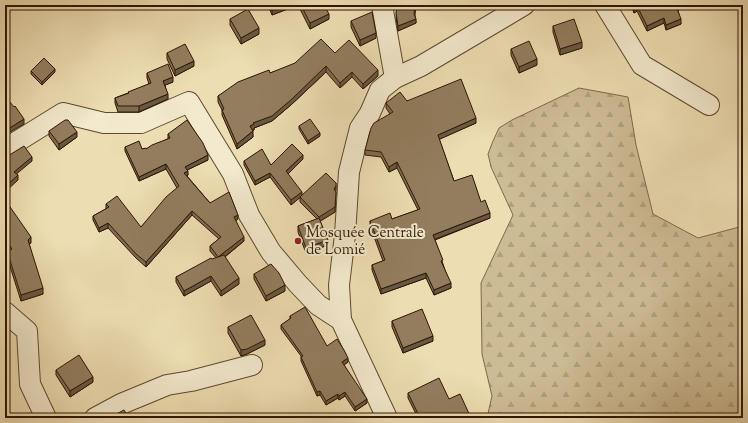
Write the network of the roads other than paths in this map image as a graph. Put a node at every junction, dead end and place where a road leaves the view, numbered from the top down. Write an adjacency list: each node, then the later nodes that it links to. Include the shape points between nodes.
1 (382, 5): 5 (street)
2 (524, 5): 4 (street)
3 (605, 5): 6 (street, via 642,65)
4 (501, 11): 5 (street, via 421,66)
5 (395, 78): 9 (street, via 380,90 360,128 349,172 339,285)
6 (709, 105)
7 (5, 149): 9 (street, via 63,113 104,123 141,123 189,102 233,174 249,215 271,252 318,305)
8 (5, 312): 11 (street, via 26,331 30,384)
9 (341, 320): 13 (street)
10 (252, 365): 12 (street, via 167,386 121,404)
11 (46, 418)
12 (95, 418)
13 (387, 418)

